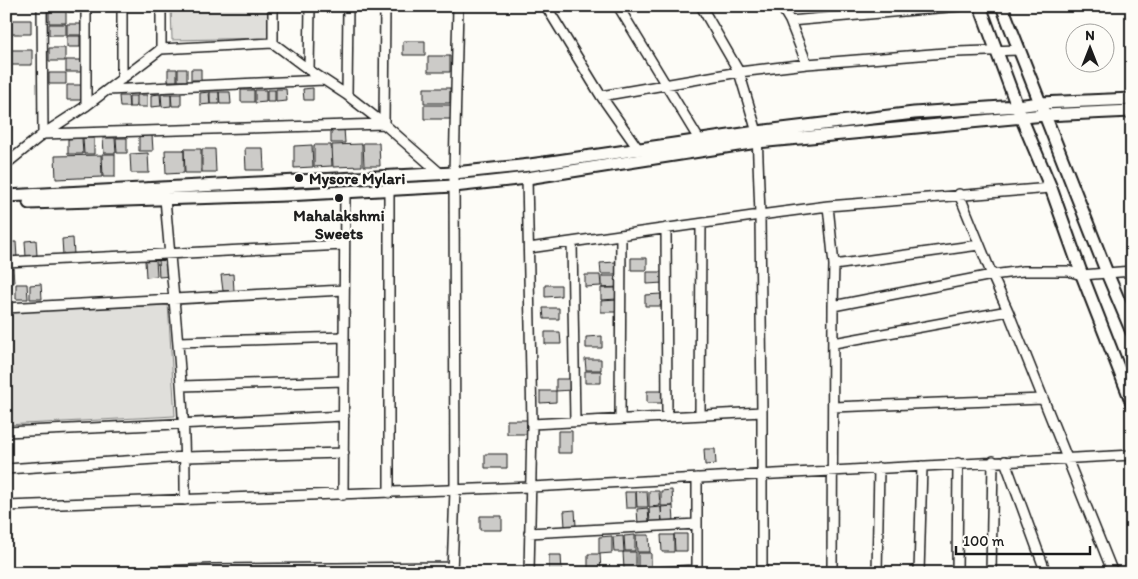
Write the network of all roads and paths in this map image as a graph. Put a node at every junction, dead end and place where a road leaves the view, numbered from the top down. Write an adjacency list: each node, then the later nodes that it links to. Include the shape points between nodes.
1 (42, 6): 38 (street)
2 (86, 6): 33 (street)
3 (122, 6): 25 (street)
4 (161, 6): 19 (street)
5 (273, 6): 18 (street)
6 (310, 6): 23 (street)
7 (348, 6): 29 (street)
8 (385, 6): 37 (street)
9 (458, 6): 43 (street)
10 (546, 6): 30 (street)
11 (618, 6): 27 (street)
12 (701, 6): 24 (street)
13 (781, 6): 17 (street)
14 (960, 6): 17 (street)
15 (980, 6): 20 (street)
16 (1002, 6): 21 (street)
17 (790, 21): 22 (street)
18 (273, 44): 19 (street); 23 (street)
19 (161, 49): 25 (street)
20 (996, 50): 21 (street); 22 (street); 35 (street)
21 (1019, 50): 32 (street)
22 (807, 64): 24 (street)
23 (309, 70): 26 (street)
24 (738, 72): 27 (street); 39 (street)
25 (122, 79): 28 (street)
26 (324, 80): 28 (street); 29 (street)
27 (666, 84): 30 (street); 40 (street)
28 (107, 90): 33 (street)
29 (347, 95): 37 (street)
30 (601, 96): 41 (street)
31 (1132, 99): 32 (street)
32 (1040, 103): 35 (street); 36 (street)
33 (86, 106): 38 (street)
34 (1132, 110): 36 (street)
35 (1019, 112): 36 (street); 39 (street); 47 (street)
36 (1044, 115): 67 (street)
37 (384, 124): 38 (street); 44 (street)
38 (42, 134): 42 (street)
39 (757, 137): 40 (street); 45 (street); 55 (street)
40 (700, 141): 41 (street)
41 (639, 150): 43 (street)
42 (6, 164)
43 (454, 173): 44 (street); 46 (street)
44 (441, 174): 51 (street)
45 (528, 178): 46 (street); 62 (street)
46 (454, 186): 48 (street); 108 (street)
47 (1051, 188): 50 (street); 69 (street)
48 (389, 190): 49 (street); 109 (street)
49 (345, 192): 52 (street); 61 (street)
50 (959, 194): 54 (street); 60 (street)
51 (6, 196)
52 (166, 198): 53 (street); 63 (street)
53 (6, 203)
54 (828, 206): 55 (street); 65 (street)
55 (760, 215): 56 (street); 85 (street)
56 (701, 224): 57 (street); 86 (street)
57 (666, 228): 58 (street); 88 (street)
58 (620, 235): 59 (street); 89 (street)
59 (572, 242): 62 (street); 90 (street)
60 (979, 244): 65 (street); 68 (street)
61 (344, 245): 63 (street); 70 (street)
62 (529, 248): 92 (street)
63 (170, 253): 64 (street); 71 (street)
64 (6, 262)
65 (834, 265): 72 (street)
66 (1132, 271): 67 (street)
67 (1107, 273): 69 (street); 74 (street)
68 (992, 275): 69 (street, via 1054,271); 72 (street); 75 (street)
69 (1082, 275): 83 (street)
70 (344, 290): 71 (street); 77 (street)
71 (174, 299): 73 (street); 78 (street)
72 (833, 306): 79 (street)
73 (6, 308)
74 (1127, 310): 76 (street)
75 (1008, 311): 79 (street); 82 (street)
76 (1132, 332)
77 (344, 337): 78 (street); 80 (street)
78 (178, 342): 81 (street)
79 (834, 343): 84 (street)
80 (344, 381): 81 (street); 87 (street)
81 (182, 386): 91 (street)
82 (1042, 399): 84 (street); 97 (street)
83 (1132, 403)
84 (833, 407): 104 (street)
85 (762, 412): 86 (street); 105 (street)
86 (700, 415): 88 (street)
87 (344, 416): 91 (street); 94 (street)
88 (667, 417): 89 (street)
89 (620, 419): 90 (street)
90 (575, 421): 92 (street)
91 (183, 423): 93 (street); 96 (street)
92 (532, 424): 107 (street)
93 (6, 432)
94 (344, 453): 96 (street); 110 (street)
95 (1132, 455): 97 (street)
96 (185, 457): 103 (street); 111 (street)
97 (1067, 457): 99 (street); 136 (street)
98 (993, 461): 99 (street); 100 (street); 115 (street)
99 (1005, 461): 135 (street)
100 (958, 464): 101 (street); 132 (street)
101 (922, 466): 102 (street); 131 (street)
102 (880, 468): 104 (street); 130 (street)
103 (6, 469)
104 (833, 471): 105 (street); 129 (street)
105 (761, 474): 106 (street); 128 (street)
106 (697, 478): 107 (street); 113 (street)
107 (530, 486): 108 (street); 114 (street)
108 (455, 490): 109 (street); 117 (street)
109 (389, 493): 110 (street)
110 (343, 495): 111 (street)
111 (185, 500): 112 (street)
112 (6, 506)
113 (697, 524): 114 (street); 122 (street)
114 (529, 533): 126 (street)
115 (992, 555): 133 (street); 134 (street)
116 (387, 570): 117 (street); 121 (street)
117 (452, 570)
118 (214, 571): 119 (street); 123 (street)
119 (253, 571): 120 (street)
120 (289, 571): 121 (street)
121 (348, 571)
122 (698, 571): 127 (street)
123 (179, 572): 125 (street)
124 (113, 573): 125 (street)
125 (133, 573)
126 (529, 573)
127 (641, 573)
128 (762, 573)
129 (832, 573)
130 (877, 573)
131 (919, 573)
132 (957, 573)
133 (991, 573)
134 (998, 573)
135 (1046, 573)
136 (1113, 573)

